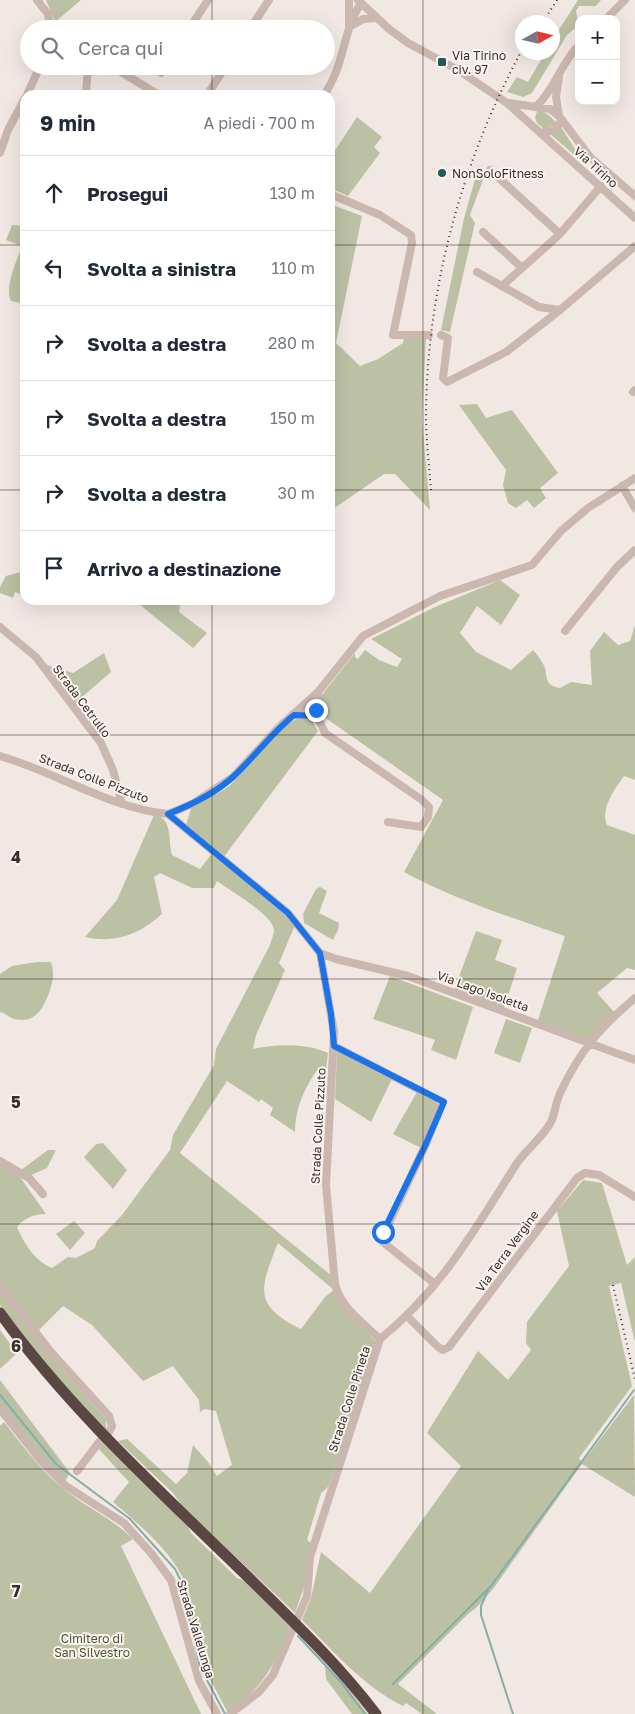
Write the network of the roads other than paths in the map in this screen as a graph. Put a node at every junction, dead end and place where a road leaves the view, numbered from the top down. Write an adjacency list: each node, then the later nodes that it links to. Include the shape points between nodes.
1 (37, 0): 9 (street)
2 (208, 0): 10 (street)
3 (269, 0): 11 (street)
4 (349, 0): 12 (street)
5 (625, 0): 7 (street)
6 (360, 2): 8 (street); 12 (street)
7 (610, 15)
8 (377, 18): 12 (street, via 363,19); 26 (street, via 408,43 458,70)
9 (49, 20)
10 (195, 20)
11 (256, 20)
12 (349, 26): 19 (street, via 341,64)
13 (575, 49): 14 (street)
14 (560, 69): 28 (street); 29 (street, via 556,97)
15 (36, 75): 21 (street)
16 (87, 75): 22 (street)
17 (126, 75): 23 (street)
18 (220, 75): 24 (street)
19 (335, 75)
20 (335, 75): 25 (street)
21 (29, 90)
22 (86, 90)
23 (150, 90)
24 (210, 90)
25 (327, 90)
26 (507, 103): 28 (street); 30 (street)
27 (20, 107): 32 (street)
28 (536, 107): 29 (street, via 550,109); 30 (street, via 531,115)
29 (560, 119): 31 (street, via 555,130); 36 (street, Via Tirino, via 590,157)
30 (534, 126): 31 (street)
31 (541, 133): 34 (street, Via Tirino)
32 (0, 153)
33 (490, 170): 39 (street)
34 (601, 186): 37 (street, Via Tirino); 39 (street)
35 (335, 196): 45 (street, via 380,215 411,235 393,335)
36 (635, 196)
37 (635, 218)
38 (483, 232): 41 (street)
39 (560, 234): 41 (street)
40 (635, 246): 44 (street)
41 (522, 268): 43 (street)
42 (477, 272): 43 (street)
43 (502, 286): 44 (street, via 539,307)
44 (560, 310): 46 (street, via 506,352 447,382 443,378)
45 (429, 335)
46 (444, 335)
47 (633, 479): 48 (street); 49 (street)
48 (622, 486): 49 (street); 53 (street, via 561,530 532,565 440,596 362,636)
49 (633, 505)
50 (635, 550): 52 (street, via 617,567)
51 (0, 627): 57 (street, Strada Cetrullo, via 36,657 101,743 113,770)
52 (565, 631)
53 (318, 692): 54 (street); 55 (street)
54 (294, 715): 55 (street); 58 (street, via 233,777 192,804)
55 (317, 716): 59 (street, via 325,733 429,807 428,817 421,827)
56 (0, 756): 57 (street, Strada Colle Pizzuto, via 23,762)
57 (122, 804): 58 (street, Strada Colle Pizzuto, via 147,812)
58 (168, 814): 60 (street, Strada Colle Pizzuto, via 288,913)
59 (388, 822)
60 (320, 953): 62 (street, Via Lago Isoletta, via 408,976); 63 (street, Strada Colle Pizzuto)
61 (635, 998): 62 (street, Strada Colle Pineta)
62 (588, 1043): 64 (street, Via Lago Isoletta); 68 (street, Strada Colle Pineta, via 560,1093 550,1122 519,1161 463,1249)
63 (334, 1046): 68 (street, via 444,1102 382,1238); 72 (street, Strada Colle Pizzuto, via 326,1185 335,1284 345,1306)
64 (635, 1060)
65 (0, 1160): 66 (street, via 29,1178)
66 (43, 1194)
67 (635, 1197): 71 (street, Via Terra Vergine, via 599,1175 584,1173 577,1178 450,1347 443,1350 438,1347)
68 (435, 1284): 71 (street, Strada Colle Pineta)
69 (0, 1285): 74 (street, via 50,1351 109,1416 112,1426)
70 (0, 1313): 79 (highway, via 87,1418 327,1654)
71 (408, 1317): 72 (street, Strada Colle Pineta)
72 (380, 1339): 78 (street, Strada Colle Pineta, via 310,1557 307,1596 290,1639 273,1675 259,1692)
73 (0, 1409): 77 (street, Strada Vallelunga, via 41,1461 66,1486 124,1523 171,1580 199,1681)
74 (108, 1432)
75 (100, 1441): 76 (street)
76 (77, 1471)
77 (217, 1714)
78 (230, 1714)
79 (376, 1714)

